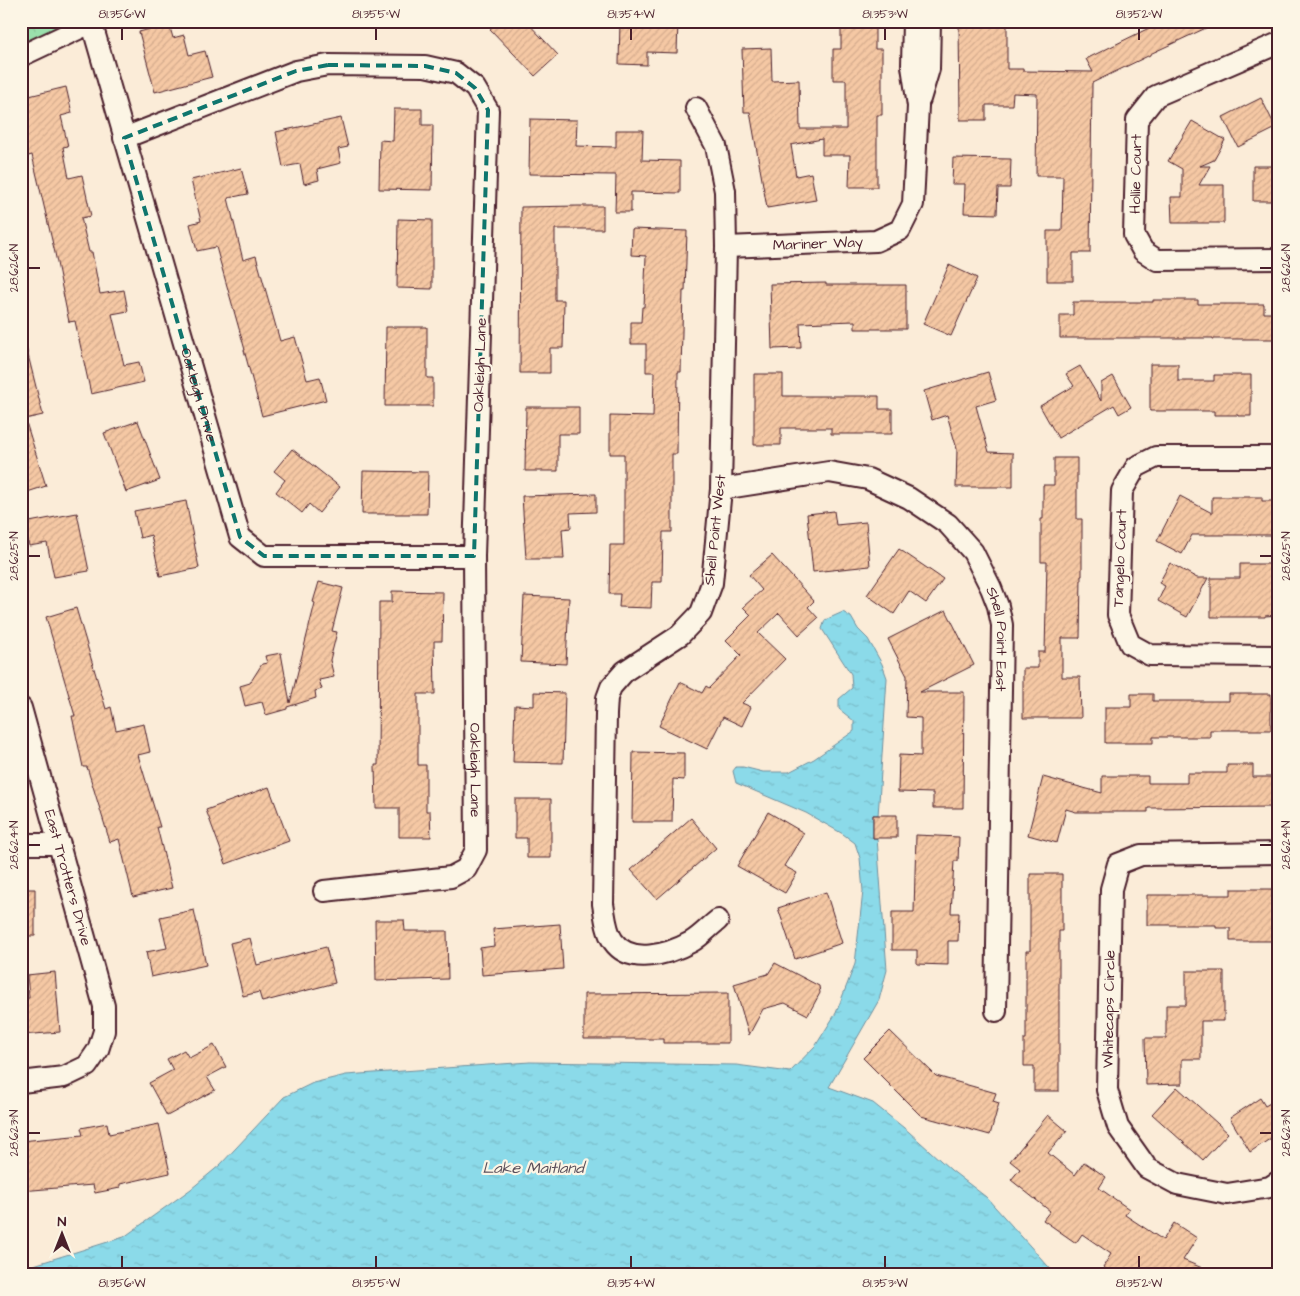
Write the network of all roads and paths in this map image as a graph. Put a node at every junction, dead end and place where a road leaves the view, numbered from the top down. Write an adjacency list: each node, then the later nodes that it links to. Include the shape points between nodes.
1 (913, 21): 6 (street, Mariner Way, via 912,66)
2 (930, 21): 6 (street, Mariner Way, via 929,69)
3 (91, 22): 5 (street); 8 (street, Oakleigh Drive)
4 (1279, 43): 10 (street, Hollie Court, via 1156,96 1137,120 1134,235 1143,250 1157,260)
5 (21, 56)
6 (918, 106): 9 (street, Mariner Way, via 913,204 900,230 876,241)
7 (696, 108): 9 (street, Shell Point West, via 718,155 725,191)
8 (124, 138): 13 (street, Oakleigh Drive, via 240,537 264,556); 13 (street, Oakleigh Lane, via 296,71 328,65 425,66 456,73 475,88 488,110)
9 (726, 247): 12 (street, Shell Point West)
10 (1279, 259)
11 (1279, 456): 14 (street, Tangelo Court, via 1156,457 1136,467 1122,491 1118,615 1130,644 1150,655)
12 (721, 489): 20 (street, Shell Point West, via 712,583 700,613 680,635 625,671 607,698 603,904 613,941 622,950 642,956 669,952 692,941); 21 (street, Shell Point East, via 830,472 868,478 909,498 948,524 973,552 991,588 1002,625)
13 (474, 556): 19 (street, Oakleigh Lane, via 476,850 466,869 451,877)
14 (1279, 656)
15 (21, 708): 17 (street, East Trotters Drive)
16 (21, 844): 17 (street)
17 (60, 844): 22 (street, East Trotters Drive, via 104,1006 104,1030 98,1050 87,1066 64,1077)
18 (1279, 853): 23 (street, Whitecaps Circle, via 1141,855 1118,864 1111,889 1107,1090 1118,1127 1147,1168 1177,1184 1228,1194 1270,1187)
19 (324, 891)
20 (718, 920)
21 (996, 1011)
22 (21, 1082)
23 (1279, 1181)

